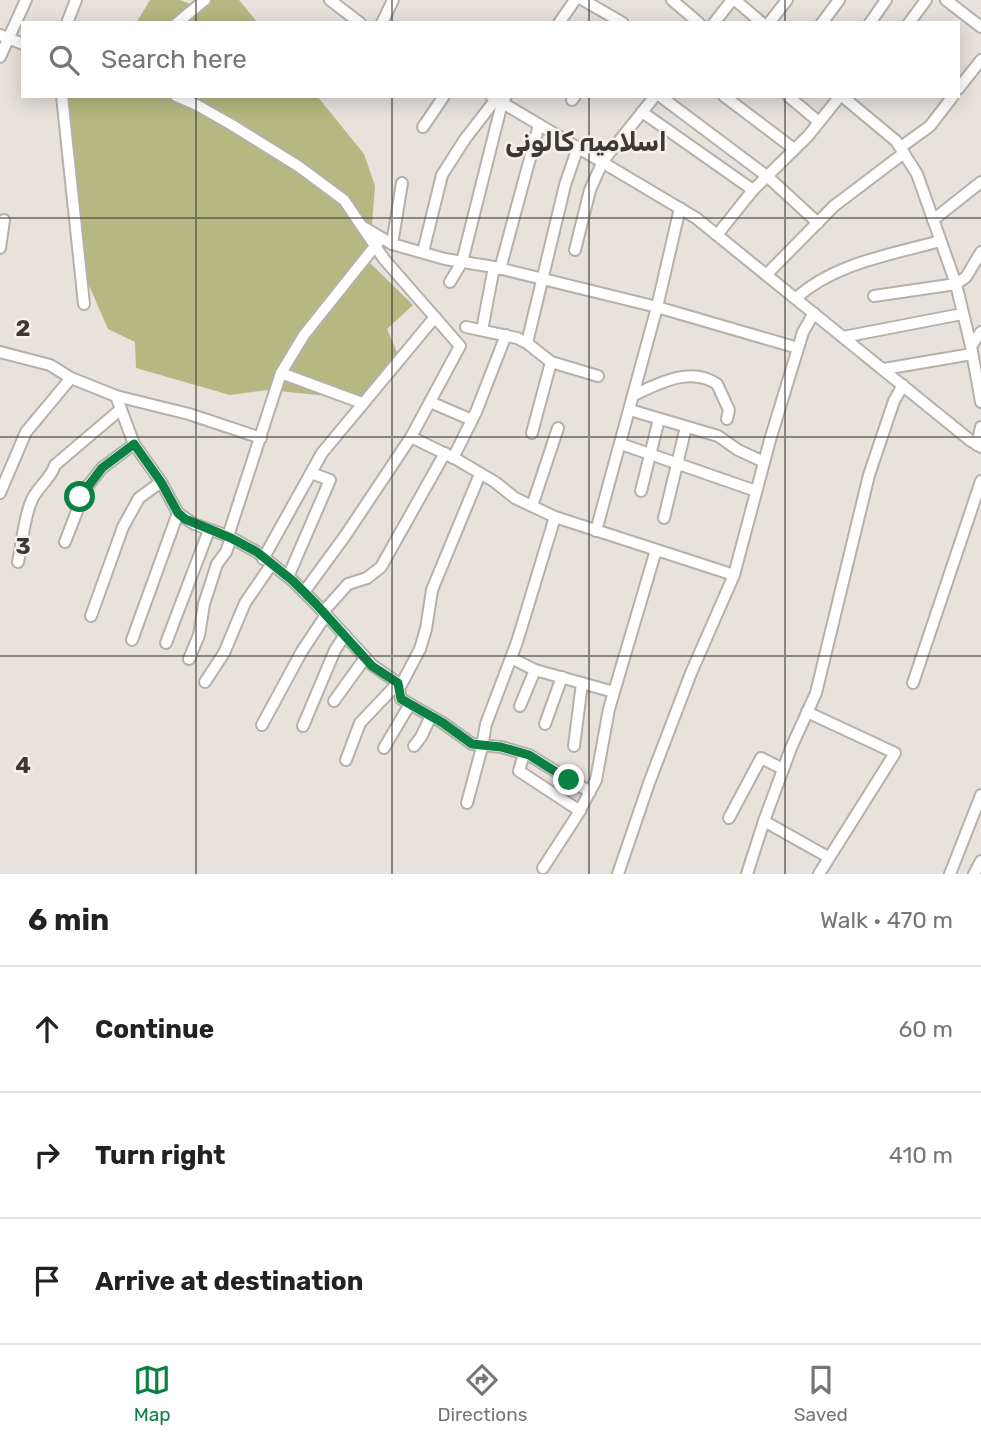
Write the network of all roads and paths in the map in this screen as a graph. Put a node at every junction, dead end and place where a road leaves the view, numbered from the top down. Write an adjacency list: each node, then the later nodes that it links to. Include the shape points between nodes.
1 (26, 0): 29 (street)
2 (76, 0): 15 (street)
3 (205, 0): 16 (street)
4 (330, 0): 17 (street)
5 (393, 0): 18 (street)
6 (575, 0): 19 (street)
7 (583, 0): 20 (street)
8 (672, 0): 21 (street)
9 (734, 0): 22 (street); 23 (street)
10 (787, 0): 24 (street)
11 (839, 0): 25 (street)
12 (886, 0): 26 (street)
13 (926, 0): 27 (street)
14 (946, 0): 28 (street)
15 (68, 21)
16 (179, 21)
17 (357, 21)
18 (383, 21)
19 (560, 21)
20 (620, 21)
21 (697, 21)
22 (717, 21)
23 (760, 21)
24 (770, 21)
25 (823, 21)
26 (871, 21)
27 (910, 21)
28 (981, 27)
29 (4, 37): 30 (street); 31 (street)
30 (21, 43)
31 (0, 57)
32 (981, 60): 33 (street)
33 (960, 86)
34 (62, 98): 77 (street)
35 (181, 98): 63 (street, via 298,166 344,200)
36 (443, 98): 48 (street)
37 (653, 98): 45 (street)
38 (663, 98): 53 (street)
39 (727, 98): 50 (street)
40 (790, 98): 46 (street)
41 (839, 98): 46 (street)
42 (951, 98): 51 (street, via 930,126)
43 (499, 99): 47 (street); 67 (street, via 442,175); 69 (street)
44 (855, 100): 51 (street)
45 (642, 112): 52 (street); 56 (street)
46 (820, 122): 50 (street)
47 (539, 125): 49 (street); 70 (street)
48 (424, 127)
49 (578, 147): 52 (street); 72 (street)
50 (794, 149): 53 (street)
51 (902, 150): 59 (street, via 918,174); 60 (street)
52 (603, 161): 57 (street); 66 (street, via 590,190)
53 (768, 177): 56 (street); 60 (street)
54 (981, 182): 59 (street)
55 (402, 183): 64 (street)
56 (753, 190): 61 (street)
57 (680, 208): 61 (street); 78 (street)
58 (4, 220): 65 (street)
59 (933, 220): 62 (street)
60 (818, 222): 71 (street)
61 (717, 235): 71 (street)
62 (940, 241): 74 (street); 76 (street, via 838,270 813,282)
63 (379, 242): 64 (street); 81 (street, via 384,259); 93 (street, via 304,335)
64 (393, 244): 67 (street)
65 (0, 248)
66 (575, 250)
67 (423, 252): 69 (street)
68 (981, 252): 74 (street, via 966,277)
69 (462, 262): 70 (street); 73 (street)
70 (497, 268): 72 (street); 83 (street)
71 (766, 275): 76 (street)
72 (543, 280): 78 (street); 87 (street)
73 (450, 282)
74 (956, 284): 75 (street); 80 (street)
75 (874, 296)
76 (796, 298): 79 (street)
77 (84, 304)
78 (657, 307): 88 (street); 97 (street)
79 (814, 313): 86 (street); 88 (street)
80 (962, 314): 86 (street); 89 (street)
81 (435, 317): 99 (street); 100 (street, via 460,346)
82 (466, 327): 83 (street)
83 (482, 330): 85 (street)
84 (981, 332): 89 (street)
85 (506, 335): 87 (street); 106 (street)
86 (843, 337): 92 (street)
87 (527, 343): 91 (street)
88 (798, 348): 118 (street)
89 (972, 350): 92 (street); 101 (street)
90 (0, 352): 95 (street, via 50,365)
91 (551, 362): 94 (street); 110 (street)
92 (884, 369): 96 (street)
93 (281, 373): 99 (street); 112 (street)
94 (598, 376)
95 (71, 378): 98 (street); 126 (street, via 26,432)
96 (903, 385): 115 (street); 159 (street, via 869,475 816,693)
97 (634, 395): 103 (street); 105 (street, via 674,378 703,377 717,384 729,410)
98 (116, 396): 102 (street); 112 (street)
99 (362, 402): 120 (street)
100 (430, 402): 106 (street); 111 (street)
101 (981, 402)
102 (121, 409): 113 (street); 136 (street, via 55,465 37,489 29,504)
103 (630, 410): 104 (street); 114 (street)
104 (659, 419): 107 (street); 116 (street)
105 (727, 419)
106 (472, 420): 117 (street)
107 (686, 427): 118 (street, via 718,436); 119 (street)
108 (981, 427): 115 (street)
109 (558, 428): 127 (street)
110 (532, 433)
111 (411, 437): 117 (street); 140 (street)
112 (261, 438): 133 (street)
113 (134, 444): 123 (street); 134 (street, via 102,468 86,488)
114 (621, 444): 116 (street); 132 (street)
115 (979, 446)
116 (649, 454): 119 (street); 124 (street)
117 (449, 456): 121 (street); 141 (street, via 381,567 348,584)
118 (764, 462): 125 (street)
119 (677, 463): 125 (street); 130 (street)
120 (311, 472): 137 (street); 139 (street, via 330,480)
121 (480, 474): 127 (street); 152 (street, via 432,590 420,649 401,685)
122 (981, 481): 154 (street)
123 (161, 482): 128 (street); 142 (street, via 139,498 123,527)
124 (641, 491)
125 (756, 491): 138 (street)
126 (0, 493)
127 (531, 506): 129 (street)
128 (178, 513): 131 (street); 144 (street)
129 (555, 517): 132 (street); 148 (street)
130 (664, 518)
131 (209, 530): 133 (street); 145 (street)
132 (596, 531): 135 (street)
133 (229, 537): 137 (street); 147 (street)
134 (65, 542)
135 (656, 550): 138 (street); 155 (street)
136 (18, 562)
137 (267, 562): 139 (street); 151 (street, via 224,653)
138 (734, 575): 180 (street, via 691,673)
139 (288, 577): 140 (street)
140 (304, 592): 141 (street)
141 (325, 613): 143 (street); 162 (street)
142 (91, 616)
143 (345, 635): 146 (street); 163 (street)
144 (132, 640)
145 (166, 643)
146 (365, 658): 152 (street); 156 (street)
147 (189, 659)
148 (511, 659): 149 (street); 164 (street)
149 (535, 670): 150 (street); 158 (street)
150 (562, 677): 153 (street); 161 (street)
151 (205, 682)
152 (398, 683): 157 (street, via 401,699); 169 (street, via 360,723)
153 (582, 683): 155 (street); 166 (street)
154 (913, 683)
155 (614, 692): 171 (street)
156 (334, 701)
157 (410, 704): 160 (street); 167 (street)
158 (520, 706)
159 (807, 712): 170 (street); 177 (street, via 895,753)
160 (431, 716): 164 (street, via 472,744); 165 (street)
161 (545, 724)
162 (262, 725)
163 (303, 726)
164 (482, 745): 168 (street); 173 (street)
165 (414, 746)
166 (574, 746)
167 (384, 748)
168 (524, 754): 171 (street); 174 (street, via 519,771)
169 (346, 760)
170 (783, 769): 175 (street, via 761,758); 176 (street)
171 (590, 792): 174 (street)
172 (981, 795): 183 (street)
173 (467, 803)
174 (580, 811): 179 (street)
175 (729, 818)
176 (764, 821): 177 (street); 181 (street)
177 (828, 857): 182 (street)
178 (981, 861): 184 (street)
179 (543, 868)
180 (618, 874)
181 (747, 874)
182 (819, 874)
183 (950, 874)
184 (974, 874)

